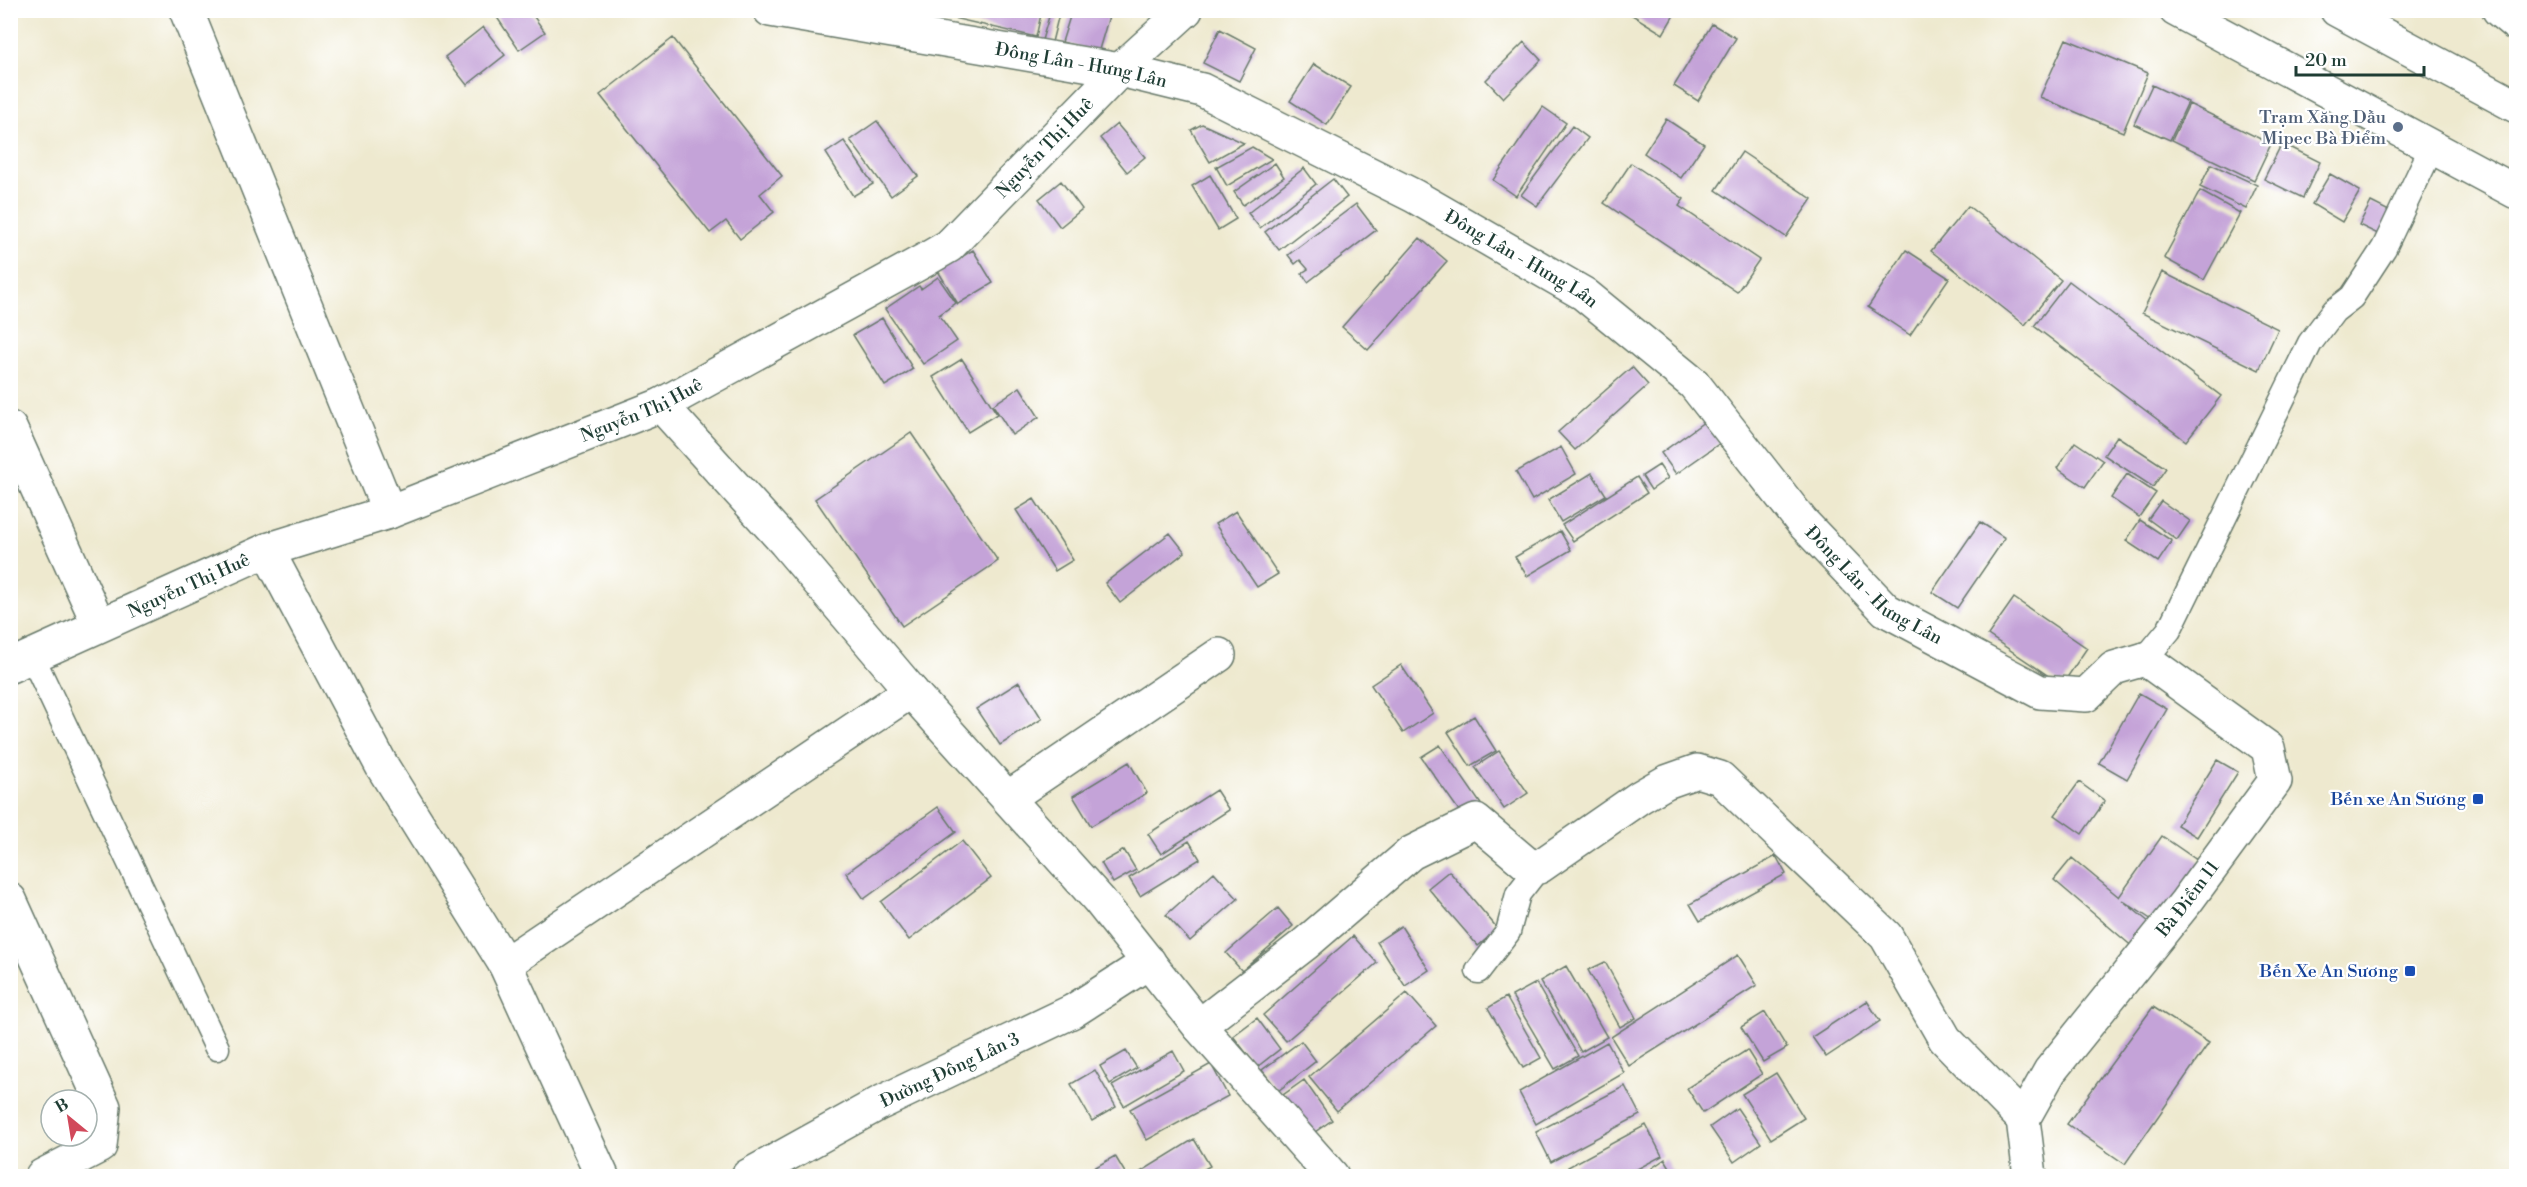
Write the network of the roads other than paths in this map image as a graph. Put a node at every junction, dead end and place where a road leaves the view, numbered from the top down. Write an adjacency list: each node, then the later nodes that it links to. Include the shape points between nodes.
1 (186, 10): 14 (main road)
2 (770, 10): 8 (main road, Đông Lân - Hưng Lân)
3 (1186, 10): 8 (main road, Nguyễn Thị Huê)
4 (2176, 10): 10 (main road)
5 (2337, 10): 9 (main road)
6 (2499, 10): 7 (main road)
7 (2517, 24)
8 (1120, 70): 12 (main road, Nguyễn Thị Huê, via 949,246); 18 (main road, Đông Lân - Hưng Lân, via 1202,90 1414,196 1584,294 1694,384 1802,522 1887,610 2040,692 2086,695 2114,668)
9 (2517, 106)
10 (2433, 147): 11 (main road); 18 (lane, via 2384,248 2352,297 2334,311 2310,343 2169,630)
11 (2517, 192)
12 (661, 405): 14 (main road, Nguyễn Thị Huê); 20 (main road, via 785,542)
13 (10, 428): 16 (main road)
14 (389, 512): 15 (main road, Nguyễn Thị Huê)
15 (267, 550): 16 (main road, Nguyễn Thị Huê); 25 (main road, via 382,766)
16 (99, 626): 19 (main road, Nguyễn Thị Huê)
17 (1220, 655): 21 (main road)
18 (2145, 659): 29 (main road, Bà Điểm 11, via 2268,748 2275,781 2187,902 2050,1071)
19 (21, 661): 28 (lane)
20 (911, 691): 21 (main road); 25 (main road)
21 (1008, 798): 24 (main road)
22 (1539, 867): 26 (lane, via 1518,894 1508,932); 27 (main road, via 1527,864 1476,821 1411,853 1305,944); 29 (main road, via 1666,782 1697,771 1720,778 1886,936 1945,1039)
23 (10, 900): 30 (main road, via 104,1107 100,1146)
24 (1149, 962): 27 (main road); 32 (main road, Đường Đông Lân 3, via 1073,1011 878,1104)
25 (505, 964): 31 (main road)
26 (1478, 971)
27 (1199, 1026): 33 (main road)
28 (217, 1048)
29 (2023, 1119): 34 (main road)
30 (42, 1176)
31 (602, 1176)
32 (748, 1176)
33 (1332, 1176)
34 (2030, 1176)

